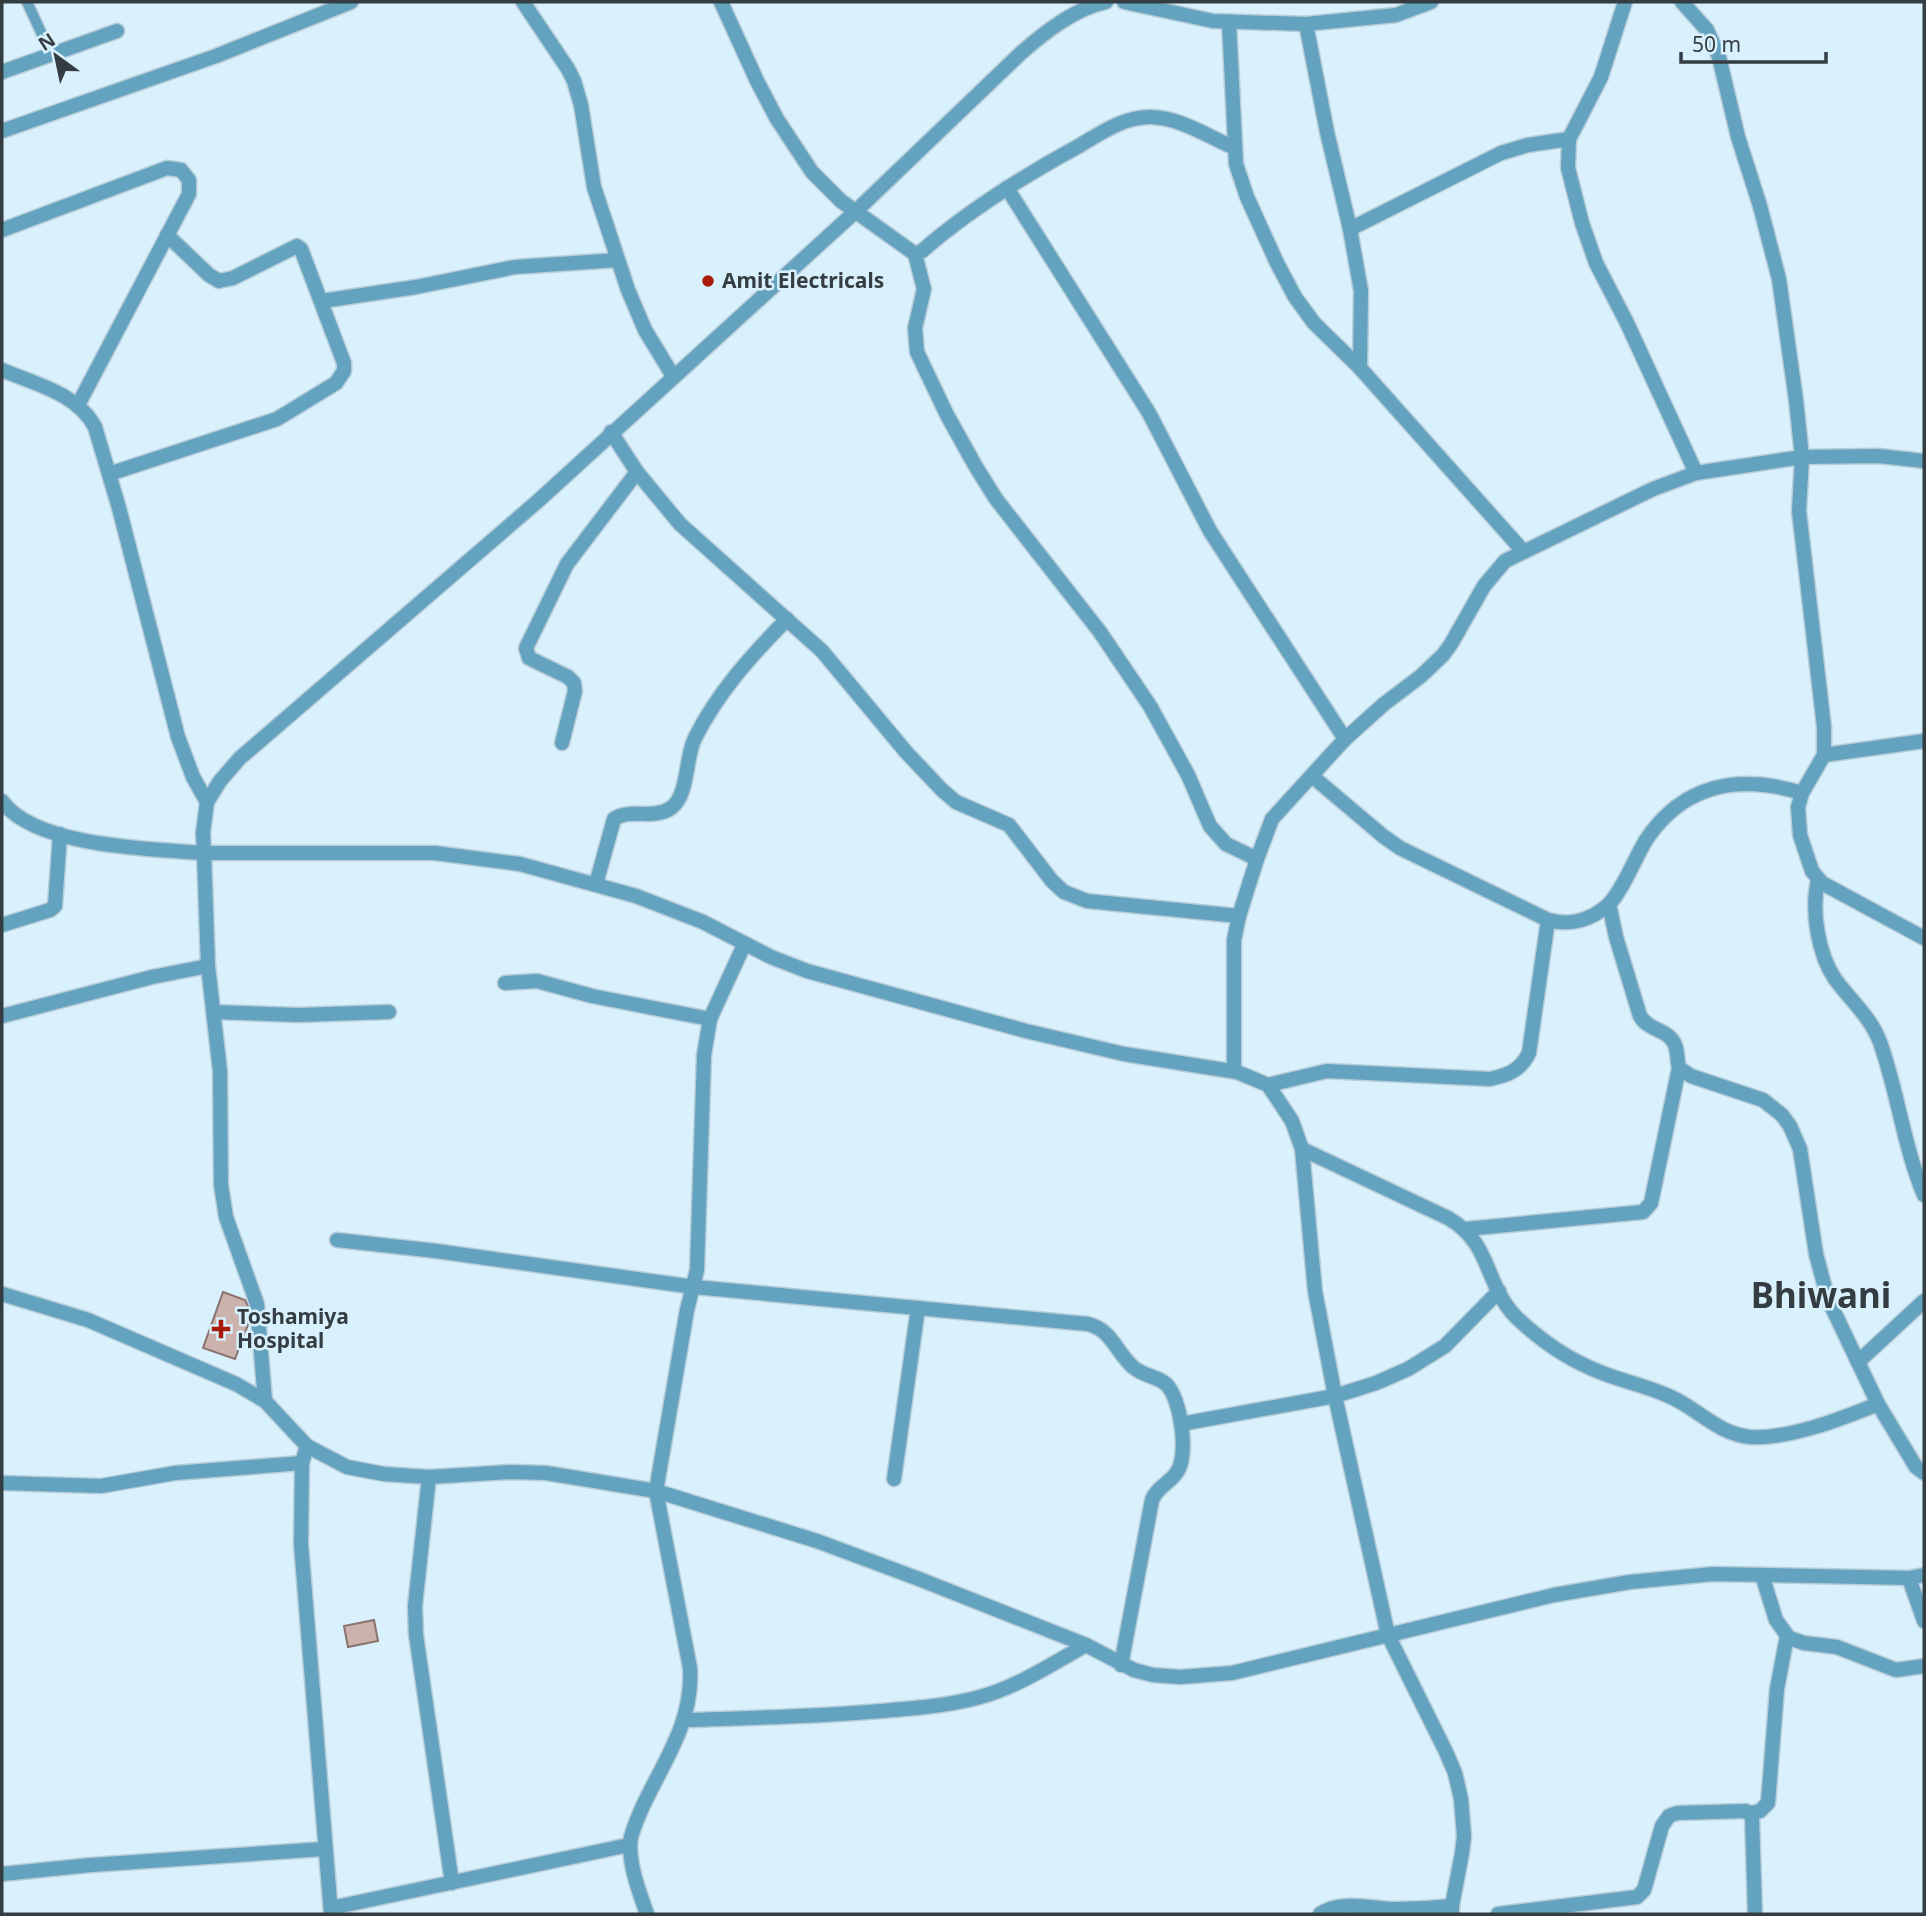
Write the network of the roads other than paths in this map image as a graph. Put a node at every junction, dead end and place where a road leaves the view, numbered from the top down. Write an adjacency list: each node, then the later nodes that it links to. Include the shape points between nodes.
1 (26, 2): 13 (lane)
2 (351, 2): 15 (street, via 216,56)
3 (523, 2): 24 (street, via 578,92 594,187)
4 (721, 2): 19 (street, via 757,81 804,161)
5 (1106, 2): 19 (street, via 1094,4 1044,33)
6 (1124, 2): 10 (street)
7 (1431, 2): 11 (street, via 1396,15)
8 (1625, 2): 16 (street, via 1597,87)
9 (1682, 2): 31 (street, via 1714,43 1763,218 1787,327)
10 (1229, 22): 11 (street); 17 (street)
11 (1306, 24): 20 (street)
12 (117, 31): 13 (street)
13 (51, 54): 14 (street)
14 (2, 72)
15 (2, 131)
16 (1569, 139): 20 (street, via 1501,153); 34 (street, via 1568,168 1596,263)
17 (1235, 148): 18 (street, via 1171,120 1132,119); 26 (street, via 1247,197 1295,297 1314,323)
18 (1007, 188): 23 (street); 38 (street, via 1149,414 1210,531)
19 (856, 211): 23 (street); 28 (street)
20 (1350, 229): 26 (street, via 1362,300)
21 (2, 230): 22 (street, via 167,167 186,174 190,186)
22 (167, 235): 25 (street, via 219,281 297,246); 29 (street)
23 (915, 254): 48 (street, via 924,289 915,328 917,352 985,483 1100,632 1150,706 1210,826 1227,844)
24 (618, 260): 25 (street, via 515,267 416,288); 28 (street, via 635,312)
25 (322, 301): 35 (street, via 344,363 336,383 277,419)
26 (1360, 368): 36 (street)
27 (2, 370): 29 (street)
28 (673, 376): 30 (street)
29 (78, 405): 35 (street, via 95,427)
30 (611, 432): 33 (street); 45 (street, via 538,501 240,758)
31 (1802, 457): 32 (street, via 1880,456); 34 (street); 41 (street, via 1799,511 1821,689)
32 (1924, 461)
33 (637, 472): 37 (street, via 696,540); 40 (street, via 567,564 526,648 529,658 573,683)
34 (1696, 473): 36 (street)
35 (109, 474): 45 (street, via 178,737)
36 (1522, 551): 38 (street, via 1494,572 1434,664)
37 (787, 620): 50 (street, via 730,681 710,710 693,741 676,804 654,815 614,819); 52 (street, via 822,650 942,790 956,802 1009,825 1065,892 1087,901)
38 (1345, 739): 42 (street)
39 (1924, 741): 41 (street)
40 (562, 743)
41 (1824, 755): 43 (street)
42 (1312, 776): 48 (street, via 1272,819); 53 (street, via 1400,848)
43 (1802, 793): 49 (street, via 1800,835); 51 (street, via 1730,784 1692,796 1659,823)
44 (2, 801): 46 (street, via 15,816)
45 (207, 802): 47 (street)
46 (60, 834): 47 (street, via 107,845); 54 (street, via 55,906)
47 (204, 853): 50 (street, via 435,853 520,864); 57 (street)
48 (1257, 859): 52 (street)
49 (1818, 881): 55 (street); 67 (street, via 1816,908 1825,960 1867,1016 1880,1043)
50 (596, 884): 56 (street, via 703,922)
51 (1609, 904): 53 (street, via 1572,923); 63 (street, via 1640,1016 1673,1041)
52 (1239, 916): 64 (street, via 1233,965)
53 (1548, 920): 65 (street, via 1529,1053 1509,1074 1480,1079 1327,1071)
54 (2, 925)
55 (1924, 938)
56 (744, 944): 62 (street); 64 (street, via 807,971 1026,1031 1124,1054)
57 (208, 966): 59 (street); 61 (street)
58 (505, 983): 62 (street, via 537,981 599,998)
59 (215, 1012): 60 (street); 77 (street, via 221,1185 226,1217 257,1304)
60 (389, 1012)
61 (2, 1016)
62 (710, 1018): 70 (street, via 702,1069 700,1226)
63 (1679, 1068): 68 (street, via 1651,1203 1643,1212); 75 (street, via 1763,1100 1790,1126 1800,1149 1822,1279)
64 (1234, 1071): 65 (street)
65 (1268, 1085): 66 (street, via 1292,1121)
66 (1301, 1149): 68 (street); 76 (street, via 1315,1292)
67 (1924, 1195)
68 (1465, 1229): 71 (street, via 1477,1242)
69 (337, 1240): 70 (street)
70 (694, 1287): 74 (street); 86 (street)
71 (1499, 1291): 76 (street, via 1433,1354 1376,1383); 78 (street, via 1515,1315 1570,1358 1676,1399 1734,1434 1770,1437)
72 (2, 1294): 77 (street, via 88,1320 236,1384)
73 (1924, 1301): 75 (street)
74 (918, 1308): 79 (street, via 1102,1328 1133,1368 1170,1388); 84 (street)
75 (1858, 1362): 78 (street)
76 (1335, 1396): 79 (street); 91 (street)
77 (264, 1401): 80 (street)
78 (1878, 1404): 82 (street)
79 (1181, 1424): 94 (street, via 1181,1464 1156,1492 1151,1507)
80 (307, 1446): 81 (street); 83 (street, via 347,1467)
81 (302, 1463): 85 (street, via 175,1472 101,1486); 99 (street, via 301,1544)
82 (1924, 1473)
83 (429, 1477): 86 (street, via 546,1473); 101 (street, via 416,1635)
84 (894, 1479)
85 (2, 1483)
86 (656, 1491): 93 (street, via 817,1541); 96 (street, via 690,1668)
87 (1762, 1575): 89 (street); 91 (street, via 1713,1574 1630,1582 1554,1595); 92 (street, via 1776,1620)
88 (1924, 1575): 89 (street)
89 (1909, 1578): 90 (street)
90 (1924, 1621)
91 (1388, 1635): 94 (street, via 1232,1673 1153,1675); 102 (street, via 1455,1773 1464,1836)
92 (1787, 1636): 95 (street, via 1845,1649 1896,1670); 97 (street, via 1777,1689 1768,1804)
93 (1086, 1646): 94 (street); 96 (street, via 1016,1684 957,1702 805,1717)
94 (1121, 1665)
95 (1924, 1666)
96 (685, 1720): 98 (street)
97 (1751, 1813): 106 (street, via 1669,1816 1644,1890 1637,1897); 107 (street)
98 (629, 1845): 101 (street); 104 (street)
99 (324, 1849): 100 (street); 103 (street)
100 (2, 1874)
101 (452, 1883): 103 (street)
102 (1452, 1910): 105 (street, via 1348,1906)
103 (331, 1911)
104 (647, 1914)
105 (1320, 1914)
106 (1498, 1914)
107 (1755, 1914)

